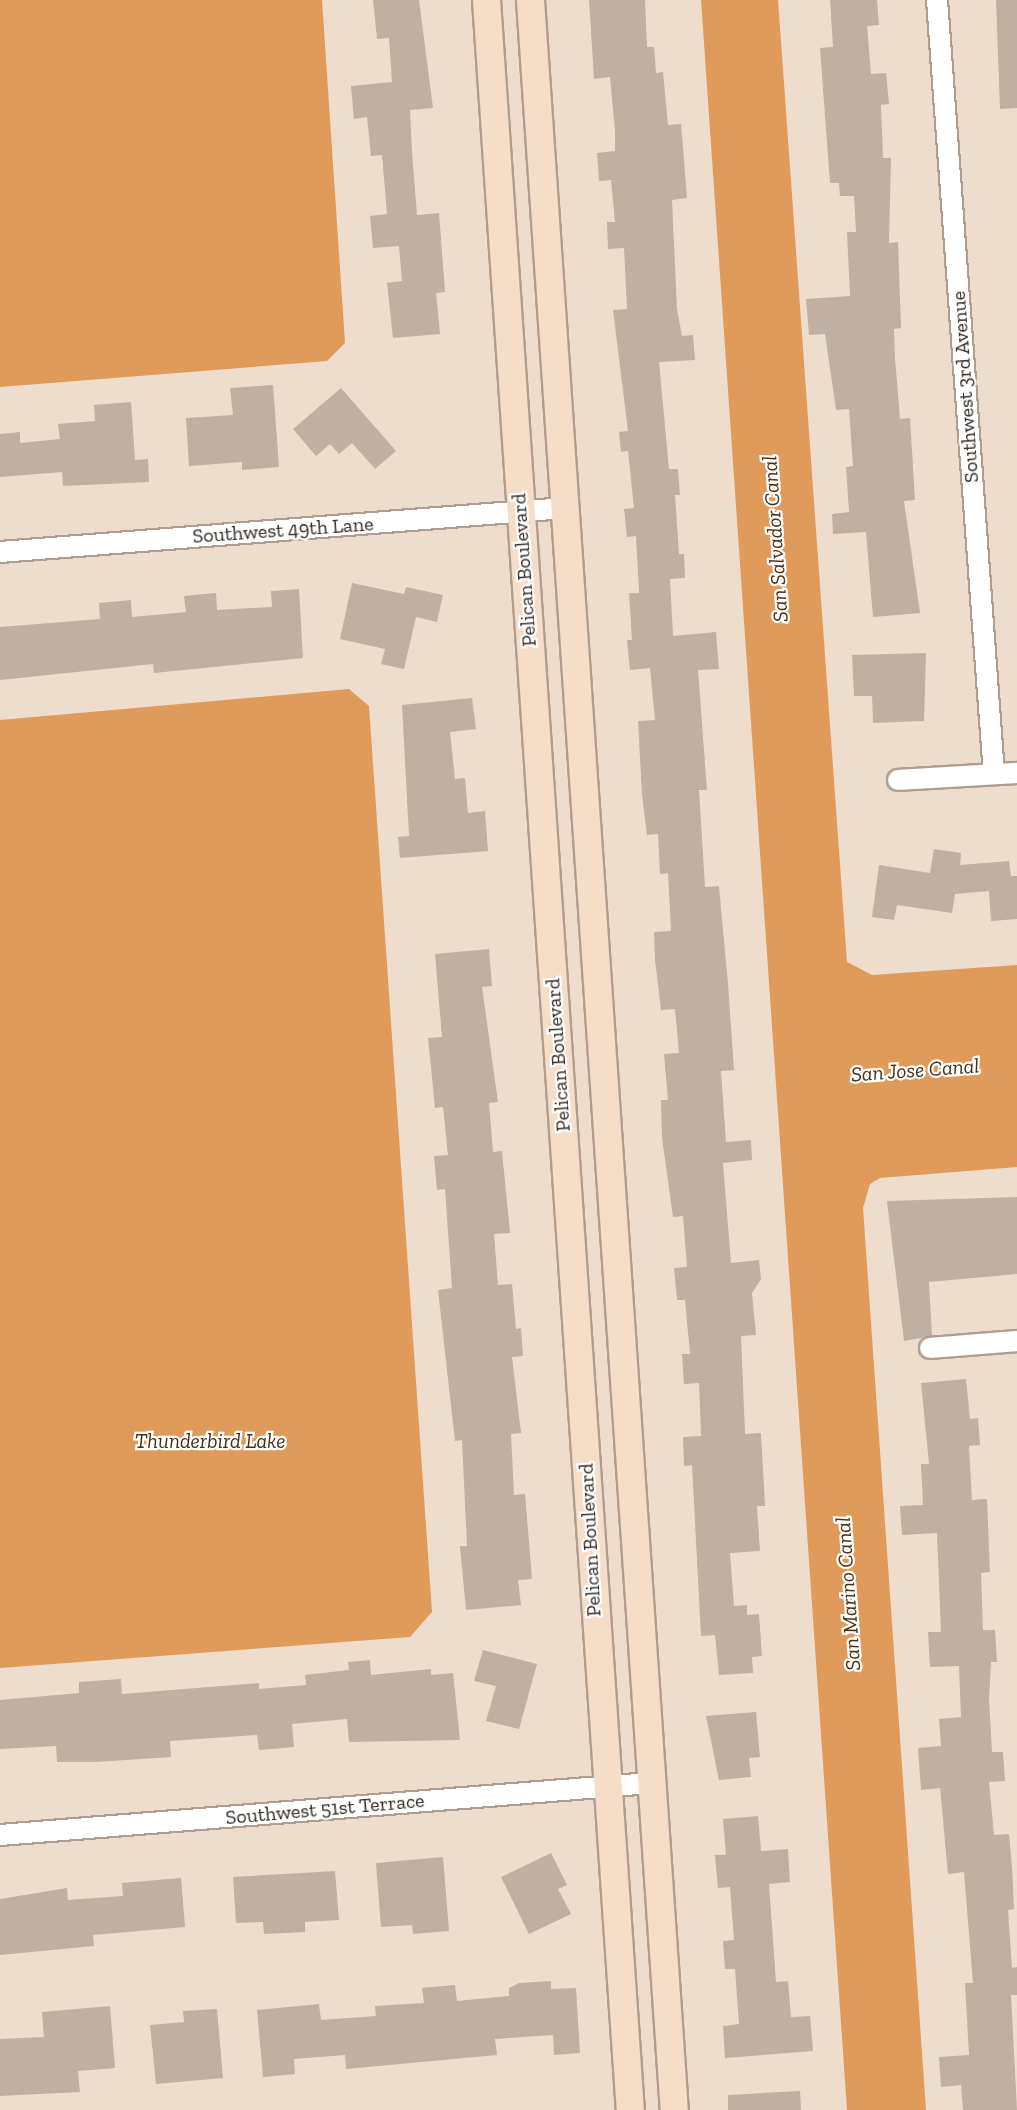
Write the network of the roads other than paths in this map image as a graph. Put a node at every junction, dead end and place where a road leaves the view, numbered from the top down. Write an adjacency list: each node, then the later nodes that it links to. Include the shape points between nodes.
1 (486, 0): 5 (street, Pelican Boulevard)
2 (530, 0): 4 (street)
3 (937, 0): 8 (street, Southwest 3rd Avenue)
4 (565, 508): 5 (street, Southwest 49th Lane); 10 (street)
5 (520, 511): 6 (street, Southwest 49th Lane); 11 (street, Pelican Boulevard)
6 (0, 552)
7 (1017, 773): 8 (street)
8 (994, 774): 9 (street)
9 (898, 780)
10 (606, 1117): 11 (street); 14 (street)
11 (562, 1120): 15 (street, Pelican Boulevard)
12 (1017, 1341): 13 (street)
13 (930, 1348)
14 (651, 1783): 15 (street, Southwest 51st Terrace); 18 (street)
15 (605, 1786): 16 (street, Southwest 51st Terrace); 17 (street, Pelican Boulevard)
16 (0, 1834)
17 (630, 2110)
18 (670, 2110)

